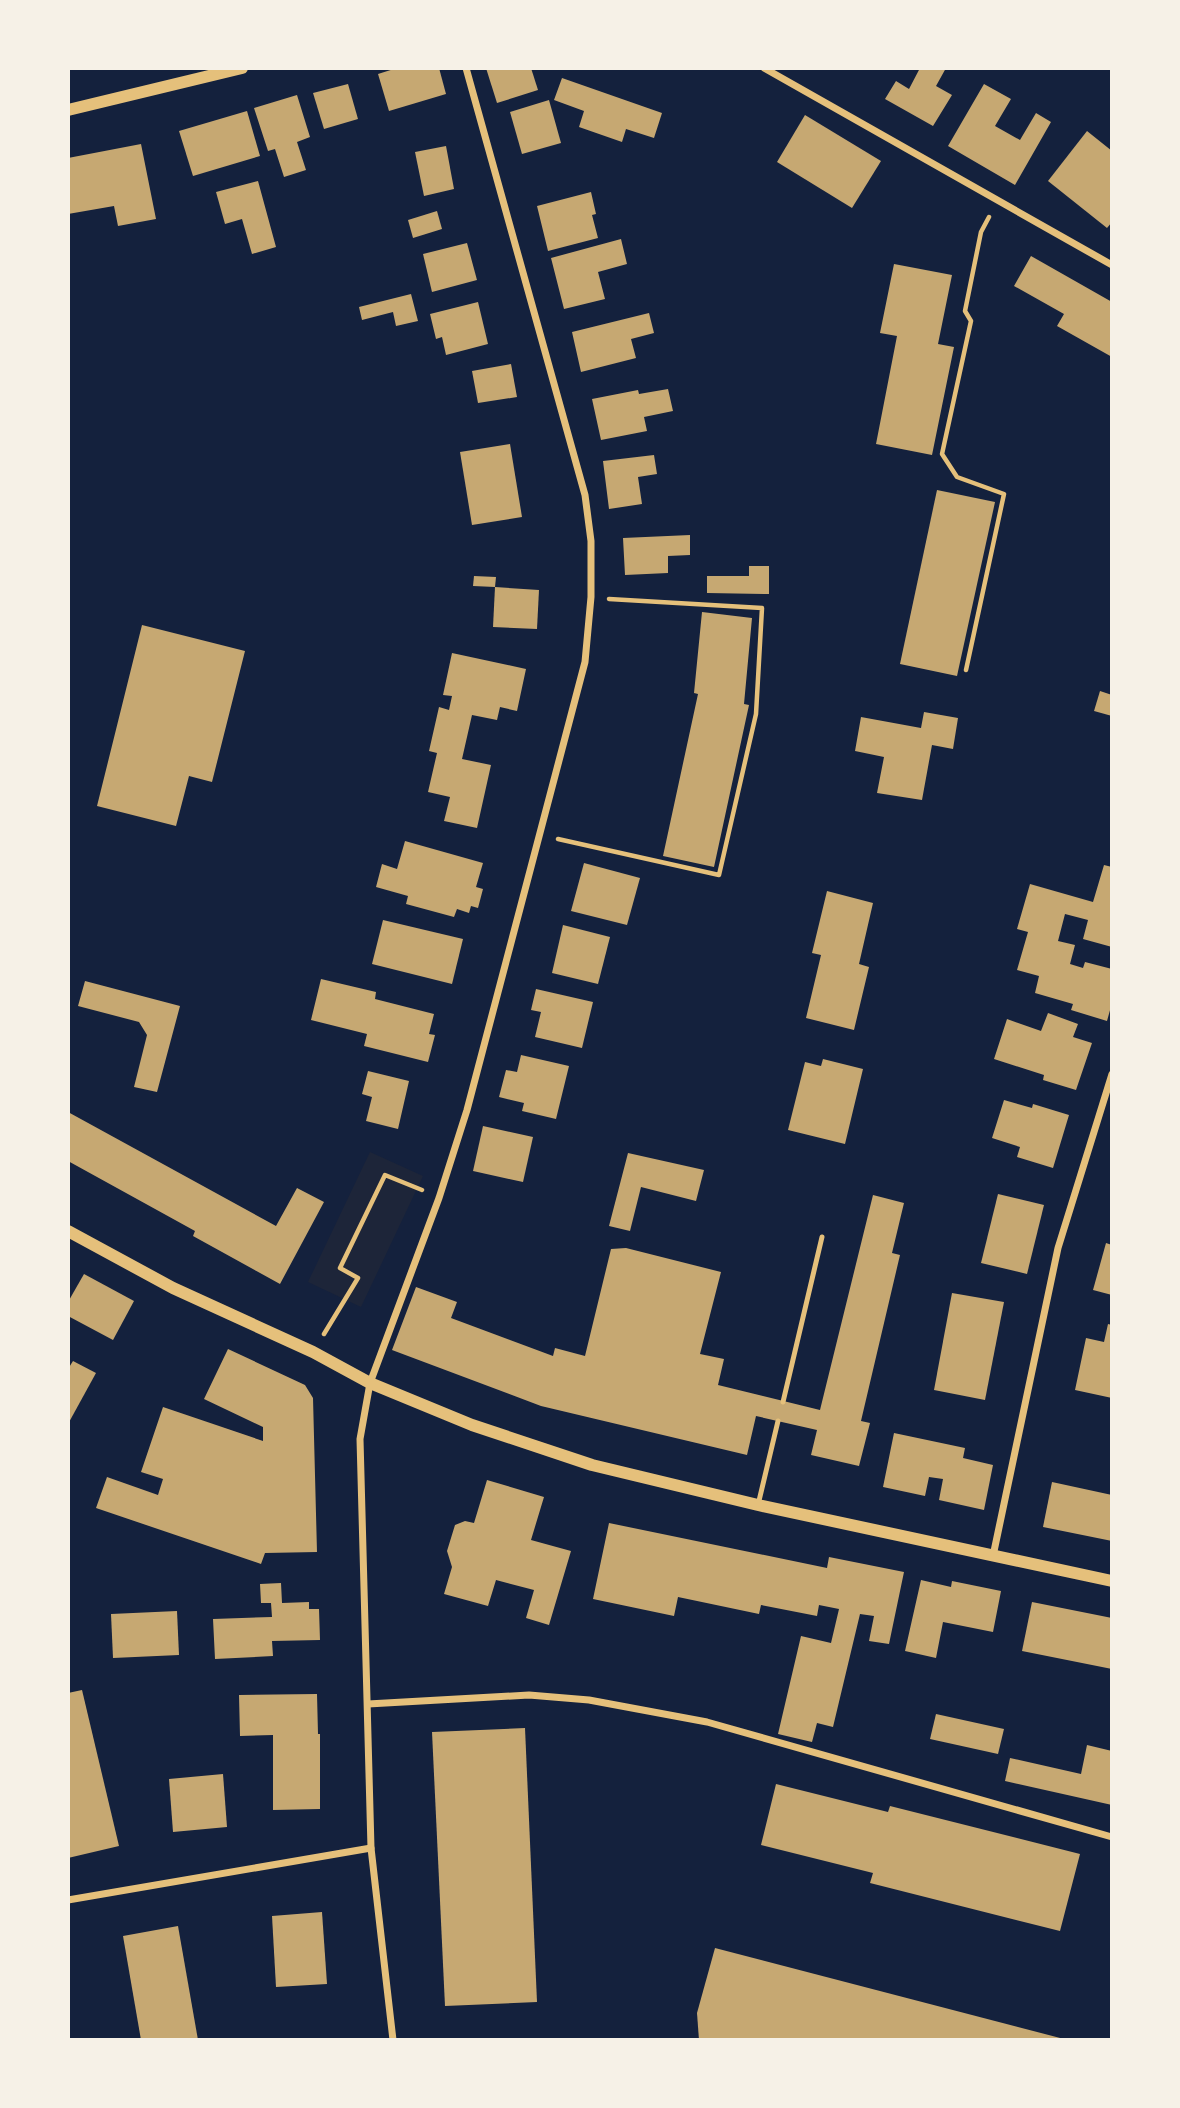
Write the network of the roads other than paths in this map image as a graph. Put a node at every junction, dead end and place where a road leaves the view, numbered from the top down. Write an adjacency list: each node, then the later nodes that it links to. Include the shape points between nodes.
1 (242, 68): 4 (street)
2 (466, 68): 9 (street, via 585,495 591,597 585,662 467,1110)
3 (764, 68): 5 (street)
4 (68, 110)
5 (1112, 265)
6 (1112, 1074): 13 (street, via 1058,1248)
7 (68, 1231): 9 (street, via 173,1289)
8 (822, 1237): 10 (lane)
9 (370, 1383): 12 (street, via 472,1425 592,1465); 15 (street, via 360,1439)
10 (783, 1402)
11 (778, 1421): 12 (lane)
12 (758, 1505): 13 (street)
13 (993, 1556): 14 (street)
14 (1112, 1581)
15 (368, 1704): 16 (street, via 529,1695 589,1700 707,1722); 17 (street)
16 (1112, 1837)
17 (371, 1848): 18 (street); 19 (street)
18 (68, 1900)
19 (393, 2040)

